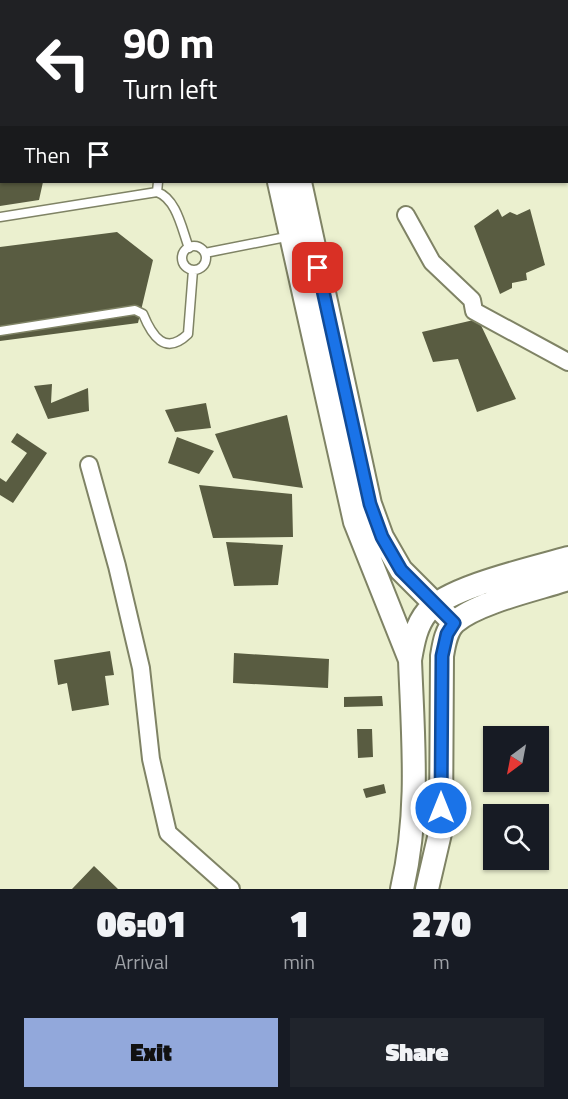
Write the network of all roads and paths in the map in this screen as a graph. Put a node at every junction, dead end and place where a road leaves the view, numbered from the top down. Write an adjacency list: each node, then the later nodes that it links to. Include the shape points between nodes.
1 (158, 183): 4 (lane)
2 (279, 183): 7 (street)
3 (300, 183): 16 (street, via 370,504 382,537)
4 (158, 192): 6 (lane); 8 (lane, via 166,195 172,205)
5 (406, 215): 12 (street, via 432,262 472,300 474,311)
6 (0, 217)
7 (291, 236): 9 (lane); 14 (street, via 355,522)
8 (189, 248): 9 (lane, via 201,249); 10 (lane, via 183,257 187,268)
9 (205, 254): 10 (lane, via 204,265)
10 (193, 270): 11 (lane, via 188,334 173,343 157,339 144,314 135,310)
11 (0, 331)
12 (568, 362)
13 (88, 465): 21 (street, via 141,668 151,759 168,832)
14 (368, 551): 16 (street); 20 (street)
15 (568, 558): 18 (street, via 464,590)
16 (401, 570): 18 (street)
17 (568, 579): 19 (street, via 476,610)
18 (436, 603): 19 (street); 20 (street, via 417,630)
19 (454, 623): 23 (street, via 442,656 441,829)
20 (410, 660): 22 (street, via 416,794)
21 (231, 889)
22 (402, 889)
23 (427, 889)

